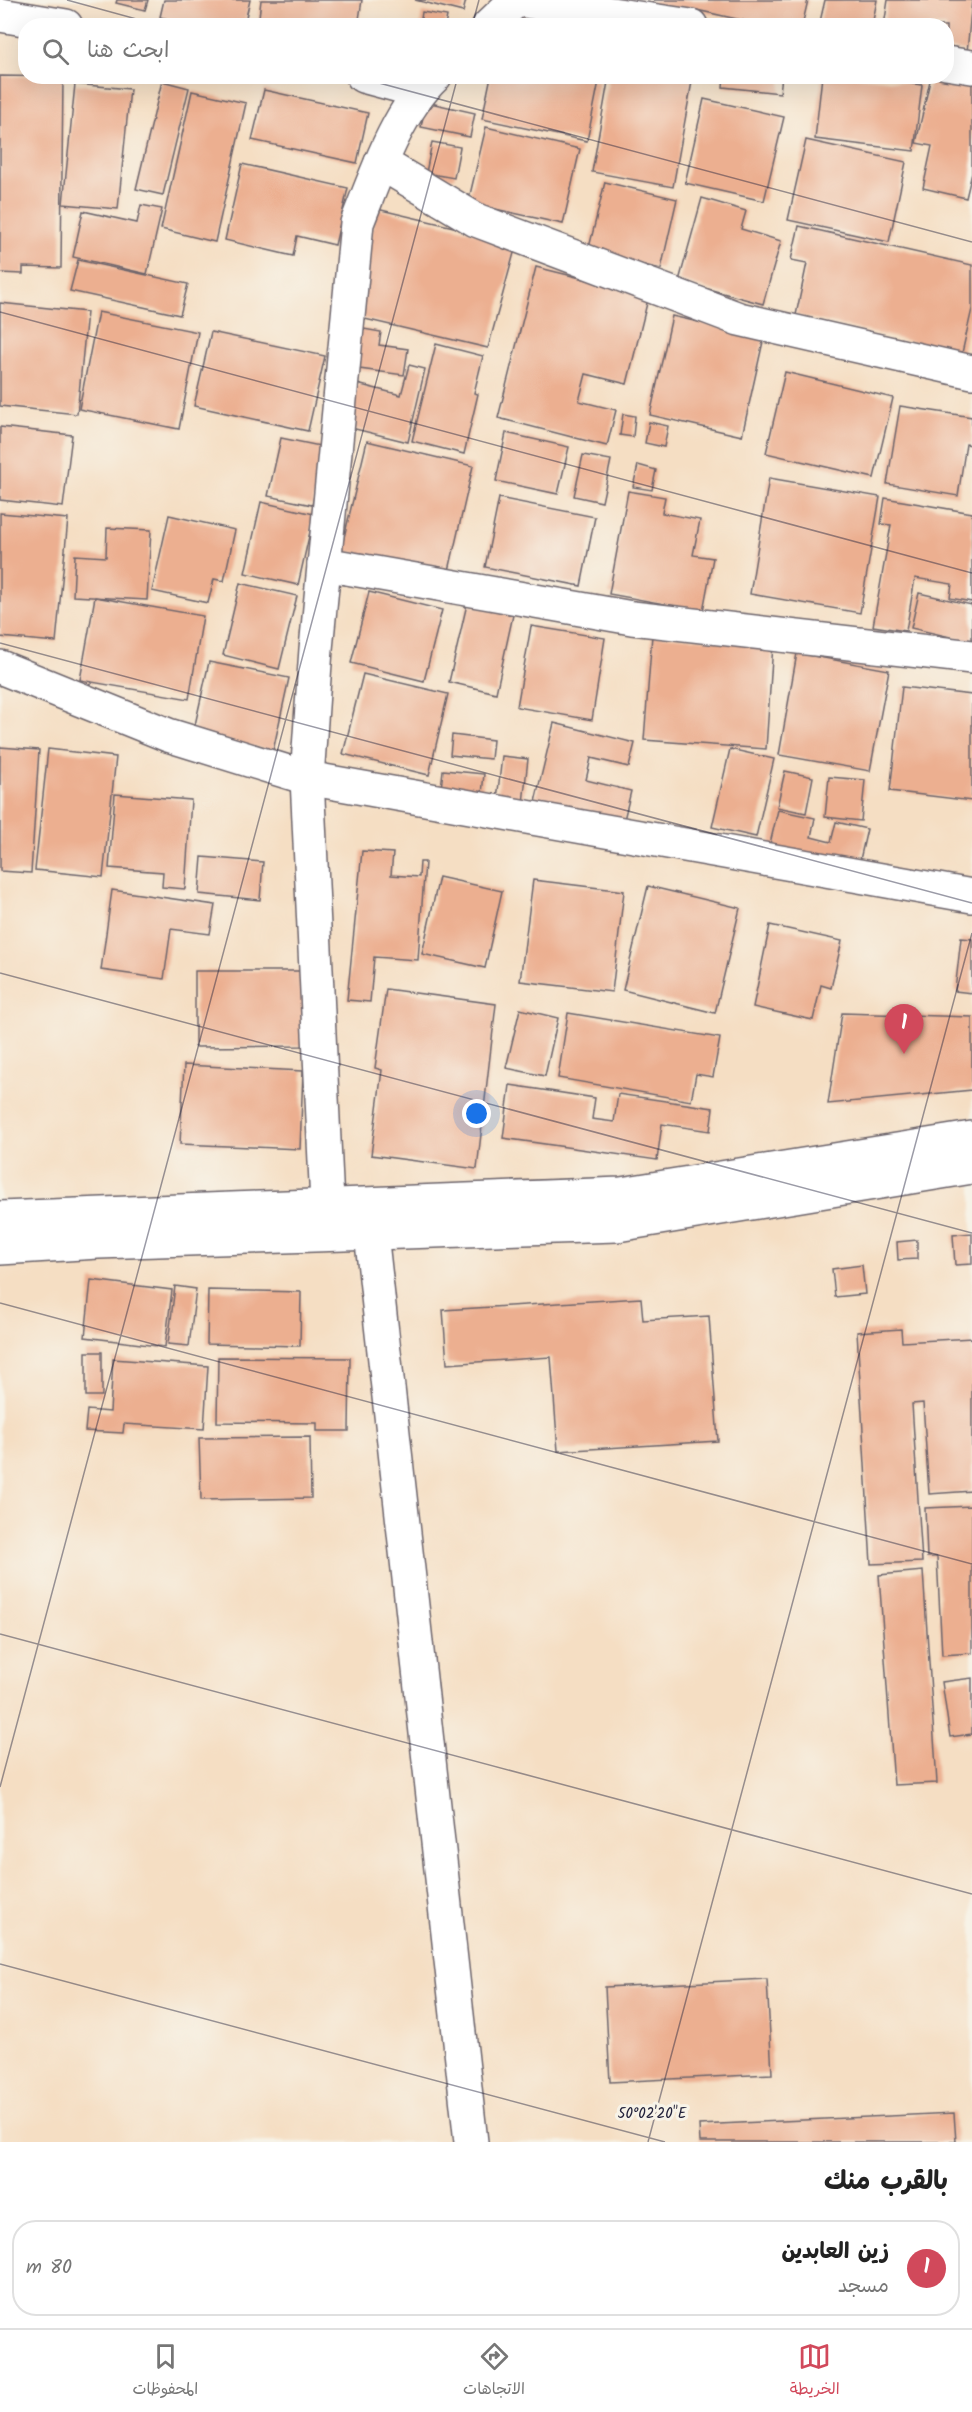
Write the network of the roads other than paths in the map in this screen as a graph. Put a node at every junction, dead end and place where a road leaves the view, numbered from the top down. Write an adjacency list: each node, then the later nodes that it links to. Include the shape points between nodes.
1 (517, 0): 4 (street); 5 (street)
2 (0, 15): 3 (street)
3 (18, 18)
4 (498, 18)
5 (637, 18)
6 (954, 64): 7 (street)
7 (972, 67)
8 (427, 84): 9 (street)
9 (381, 163): 10 (street, via 476,220 739,319); 11 (street, via 357,224)
10 (972, 372)
11 (324, 564): 12 (street, via 632,618); 14 (street)
12 (972, 657)
13 (0, 667): 14 (street, via 168,735)
14 (307, 778): 15 (street); 18 (street)
15 (972, 896)
16 (972, 1138): 18 (street, via 621,1194)
17 (972, 1167): 20 (street, via 617,1225)
18 (327, 1204): 19 (street)
19 (0, 1218)
20 (371, 1233): 21 (street); 22 (street)
21 (0, 1248)
22 (471, 2142)

